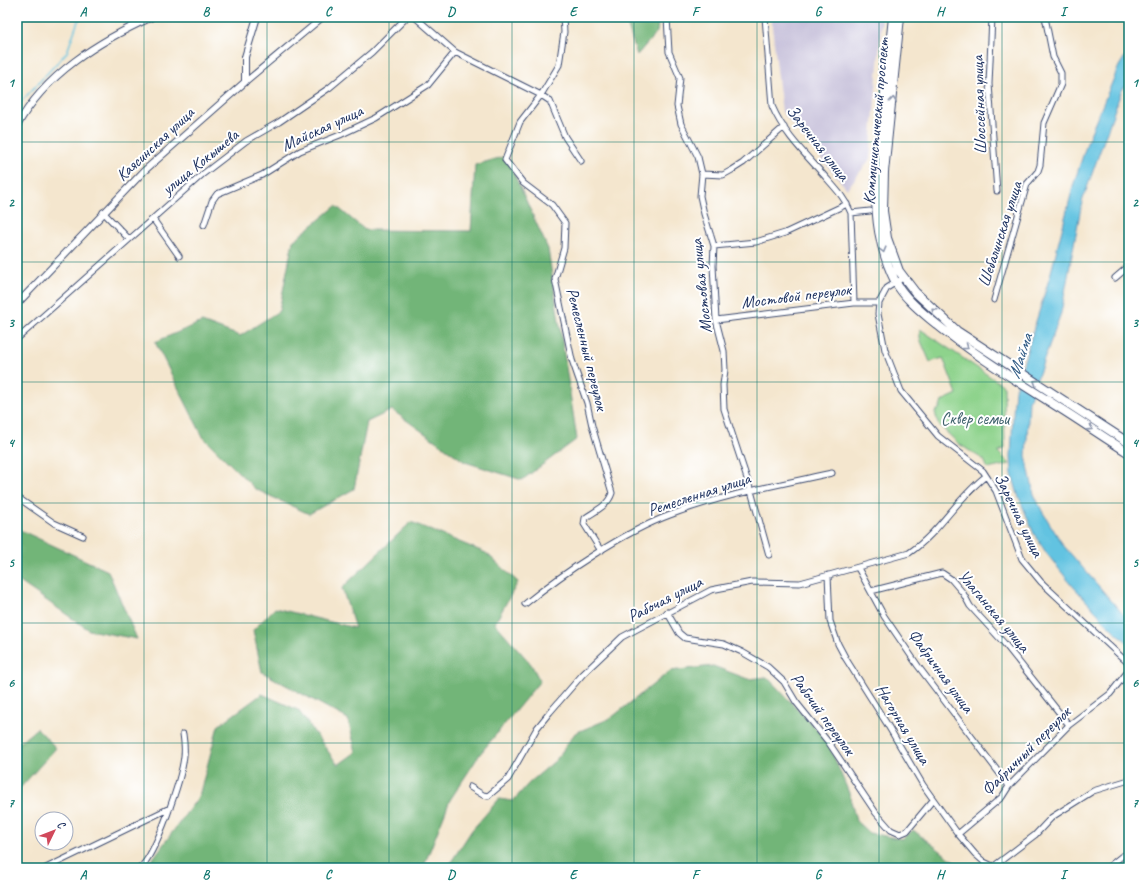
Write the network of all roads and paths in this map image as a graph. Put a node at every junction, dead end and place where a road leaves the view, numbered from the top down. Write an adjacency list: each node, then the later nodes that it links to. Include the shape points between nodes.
1 (152, 17): 16 (street, via 76,60 61,72 37,95)
2 (257, 17): 14 (street, via 246,57)
3 (323, 17): 14 (street, Каясинская улица)
4 (407, 17): 25 (street, улица Кокышева, via 372,52 329,88 246,141 203,174)
5 (415, 17): 13 (street)
6 (563, 17): 15 (street, via 564,32 559,65)
7 (667, 17): 19 (street, Мостовая улица, via 669,52 680,78 677,106 681,124 698,157)
8 (765, 17): 17 (street, Заречная улица, via 772,106)
9 (893, 17): 32 (main road, Коммунистический проспект, one-way to 32, via 876,180 876,204 886,260)
10 (900, 17): 32 (main road, Коммунистический проспект, one-way to 10, via 883,211 884,172)
11 (992, 17): 20 (street, Шоссейная улица, via 988,84)
12 (1045, 17): 33 (street, Шебалинская улица, via 1053,58 1061,73 1061,84 1044,123 1040,165 1027,184)
13 (455, 52): 15 (street); 26 (street, Майская улица, via 428,84 376,118 300,151 262,175 217,194)
14 (244, 82): 23 (street, Каясинская улица, via 144,171)
15 (541, 95): 18 (street, via 550,101 565,137); 46 (street, Ремесленный переулок, via 520,122 505,160 523,183 552,205 565,223 564,248 555,279 572,360 612,493 610,500 584,518 584,524)
16 (17, 126)
17 (784, 127): 19 (street, via 743,163 723,175); 21 (street, Заречная улица)
18 (581, 161)
19 (702, 174): 28 (street, Мостовая улица, via 700,196)
20 (997, 192)
21 (847, 204): 24 (street, Заречная улица); 28 (street, via 785,233 756,242)
22 (870, 210): 24 (street)
23 (103, 212): 27 (street); 36 (street, Каясинская улица)
24 (851, 213): 34 (street)
25 (153, 219): 27 (street, улица Кокышева); 29 (street)
26 (204, 225)
27 (129, 239): 38 (street, улица Кокышева)
28 (714, 246): 37 (street, Мостовая улица)
29 (180, 256)
30 (1129, 266): 31 (street)
31 (1115, 278)
32 (900, 280): 35 (street, via 887,288); 39 (main road, Коммунистический проспект, one-way to 32, via 957,331); 40 (main road, Коммунистический проспект, one-way to 40, via 908,298 945,332 1008,376)
33 (994, 300)
34 (854, 303): 35 (street, Мостовой переулок); 37 (street, Мостовой переулок)
35 (879, 303): 42 (street, Заречная улица, via 880,332 901,391 938,436)
36 (17, 304)
37 (716, 320): 43 (street, Мостовая улица, via 724,352 724,409)
38 (17, 339)
39 (1129, 444)
40 (1129, 453)
41 (832, 472): 43 (street, Ремесленная улица)
42 (986, 476): 48 (street, Рабочая улица, via 972,486 924,543 909,553); 53 (street, Заречная улица, via 996,490 1022,560 1041,582)
43 (751, 491): 46 (street, Ремесленная улица, via 669,515); 47 (street, Мостовая улица)
44 (17, 497): 45 (street, via 54,523)
45 (83, 536)
46 (601, 551): 51 (street, Ремесленная улица)
47 (769, 555)
48 (858, 568): 49 (street, Рабочая улица); 50 (street, Фабричная улица)
49 (828, 575): 52 (street, Рабочая улица, via 800,583 752,582 711,590); 60 (street, Нагорная улица, via 830,621 838,644)
50 (871, 592): 55 (street, Улаганская улица, via 942,573 963,593 970,606 1004,642); 58 (street, Фабричная улица, via 918,666)
51 (525, 604)
52 (667, 612): 59 (street, Рабочая улица, via 622,637 584,674 537,728 508,779 488,796); 60 (street, Рабочий переулок, via 679,633 685,638 724,644 768,667 784,682 876,813 891,830 900,834 906,831)
53 (1129, 664)
54 (1129, 670): 55 (street, Фабричный переулок, via 1110,694)
55 (1069, 725): 58 (street, Фабричный переулок)
56 (183, 734): 61 (street, via 184,755)
57 (1129, 780): 64 (street, via 1093,792 1052,817 1035,835)
58 (1009, 786): 62 (street, Фабричный переулок, via 1002,797)
59 (470, 787)
60 (933, 800): 62 (street, Нагорная улица)
61 (170, 808): 65 (street); 66 (street)
62 (958, 834): 64 (street, Нагорная улица, via 984,862)
63 (1129, 854): 67 (street, via 1122,856)
64 (996, 867)
65 (46, 868)
66 (140, 868)
67 (1107, 868)

